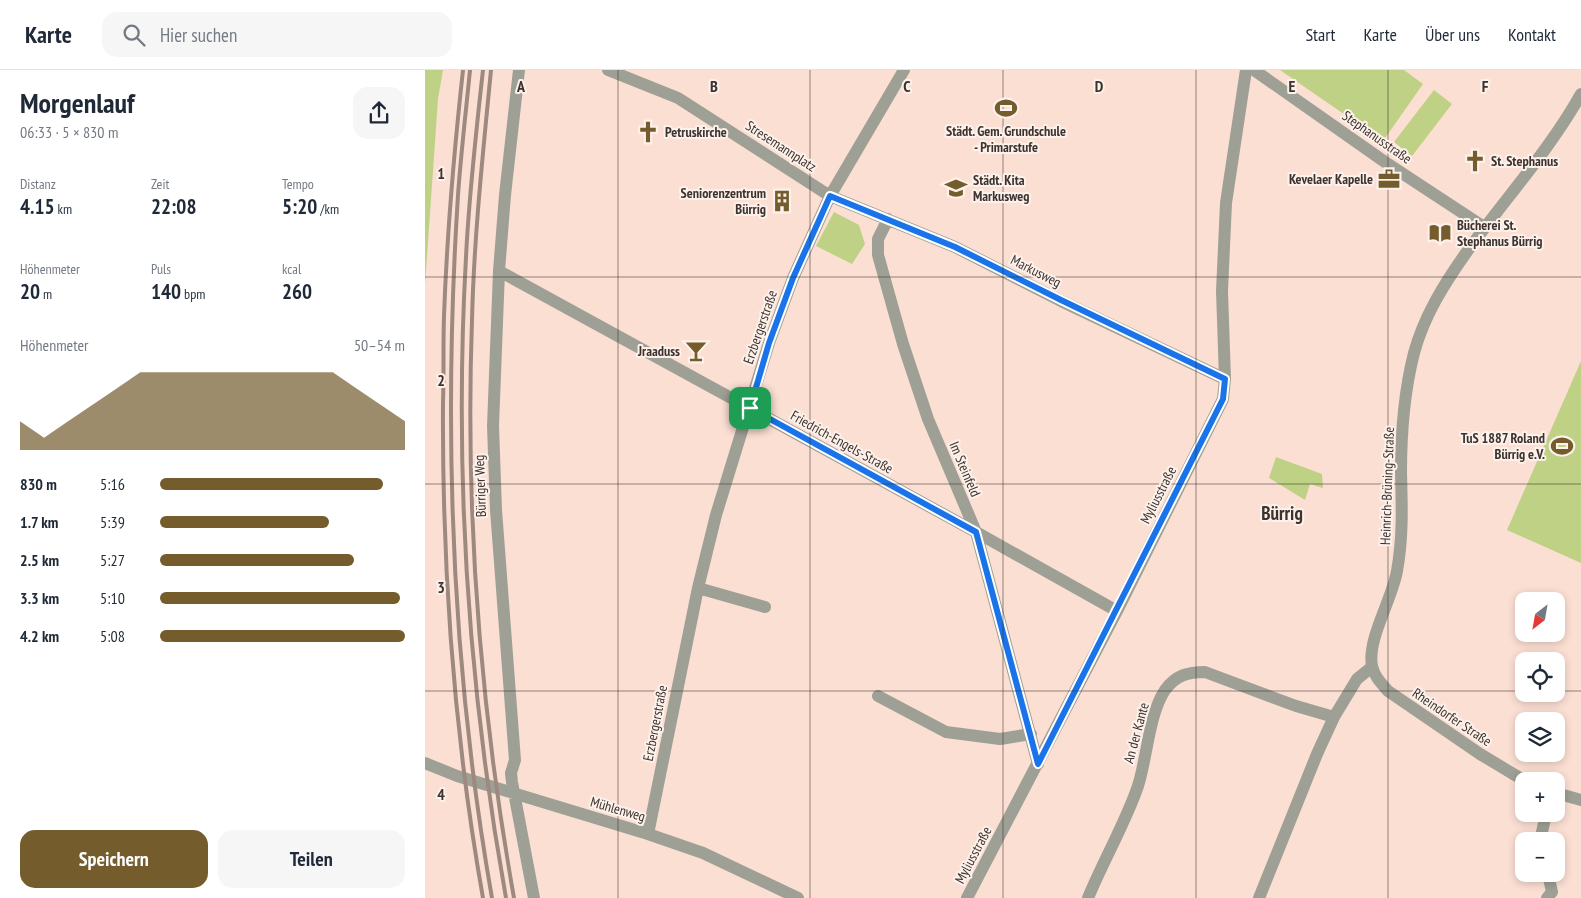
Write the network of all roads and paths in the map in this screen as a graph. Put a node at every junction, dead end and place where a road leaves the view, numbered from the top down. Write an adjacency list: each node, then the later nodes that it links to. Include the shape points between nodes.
1 (519, 70): 10 (street, Bürriger Weg)
2 (608, 70): 7 (street, Stresemannplatz, via 679,98)
3 (904, 70): 7 (street)
4 (1246, 70): 11 (street, Myliusstraße, via 1226,203 1222,291)
5 (1253, 70): 9 (street, Stephanusstraße)
6 (1581, 94): 9 (street, Heinrich-Brüning-Straße, via 1547,146)
7 (830, 196): 8 (street, Markusweg); 12 (street, Erzbergerstraße, via 793,278)
8 (888, 219): 11 (street, Markusweg, via 955,247); 13 (street, Im Steinfeld, via 878,239 878,255 903,344 928,419)
9 (1484, 227): 17 (street, Heinrich-Brüning-Straße, via 1441,290 1414,352 1403,432 1400,550 1393,589 1374,640)
10 (499, 271): 12 (street, Friedrich-Engels-Straße); 28 (street, Bürriger Weg, via 493,426 496,510 515,760 511,773)
11 (1225, 379): 16 (street, Myliusstraße, via 1223,399)
12 (750, 408): 13 (street, Friedrich-Engels-Straße); 14 (street, Erzbergerstraße, via 716,515)
13 (976, 532): 16 (street, Friedrich-Engels-Straße); 20 (street, Im Steinfeld)
14 (698, 588): 15 (street); 26 (street, Erzbergerstraße)
15 (765, 608)
16 (1117, 611): 22 (street, Myliusstraße)
17 (1372, 667): 19 (street, via 1357,679); 23 (street, Rheindorfer Straße, via 1388,691)
18 (878, 696): 20 (street, via 946,732 1000,739)
19 (1334, 717): 31 (street, An der Kante, via 1266,696 1205,672 1190,672 1179,677 1166,689 1158,704 1138,786); 32 (street)
20 (1031, 734): 22 (street, Im Steinfeld)
21 (425, 763): 26 (street, Mühlenweg, via 457,776)
22 (1038, 764): 30 (street, Myliusstraße)
23 (1515, 775)
24 (1565, 796): 25 (street)
25 (1581, 800)
26 (648, 834): 29 (street, Mühlenweg, via 703,853)
27 (1549, 882): 33 (street, via 1552,892)
28 (534, 898)
29 (798, 898)
30 (967, 898)
31 (1088, 898)
32 (1259, 898)
33 (1547, 898)

